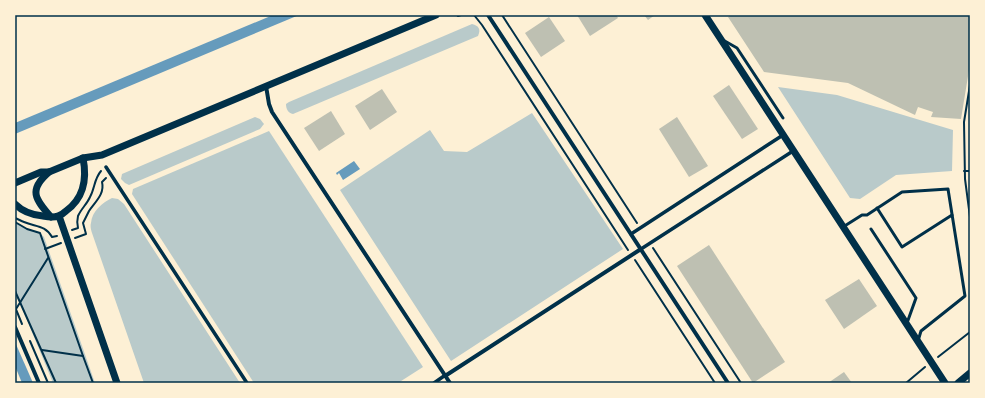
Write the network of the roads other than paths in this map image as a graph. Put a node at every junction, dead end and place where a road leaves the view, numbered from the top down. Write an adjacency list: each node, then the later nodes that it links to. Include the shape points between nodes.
1 (436, 15): 5 (street)
2 (488, 15): 19 (street)
3 (705, 15): 4 (street)
4 (720, 38): 6 (lane, via 737,48); 7 (street)
5 (266, 86): 9 (street, via 102,155); 25 (street, via 272,112)
6 (783, 118)
7 (783, 135): 8 (street); 19 (street)
8 (793, 150): 17 (street); 20 (street)
9 (83, 158): 11 (street); 16 (street, via 84,182 79,197 72,207)
10 (106, 167): 28 (street)
11 (49, 172): 12 (street, via 41,172); 16 (street, via 42,178 35,191 44,208)
12 (15, 183)
13 (15, 204): 16 (street, via 34,215)
14 (877, 208): 15 (lane, via 902,192 948,188); 15 (lane, via 902,247); 17 (lane)
15 (952, 215): 23 (lane, via 965,296 921,331)
16 (55, 216): 27 (street, via 67,241)
17 (843, 227): 21 (street)
18 (871, 229): 21 (lane, via 916,298)
19 (631, 234): 20 (street)
20 (641, 249): 25 (street); 31 (street)
21 (906, 325): 23 (street)
22 (15, 327): 26 (street)
23 (918, 343): 32 (street)
24 (970, 373): 33 (street)
25 (445, 376): 29 (street); 30 (street)
26 (39, 383)
27 (117, 383)
28 (247, 383)
29 (434, 383)
30 (450, 383)
31 (728, 383)
32 (945, 383)
33 (958, 383)

